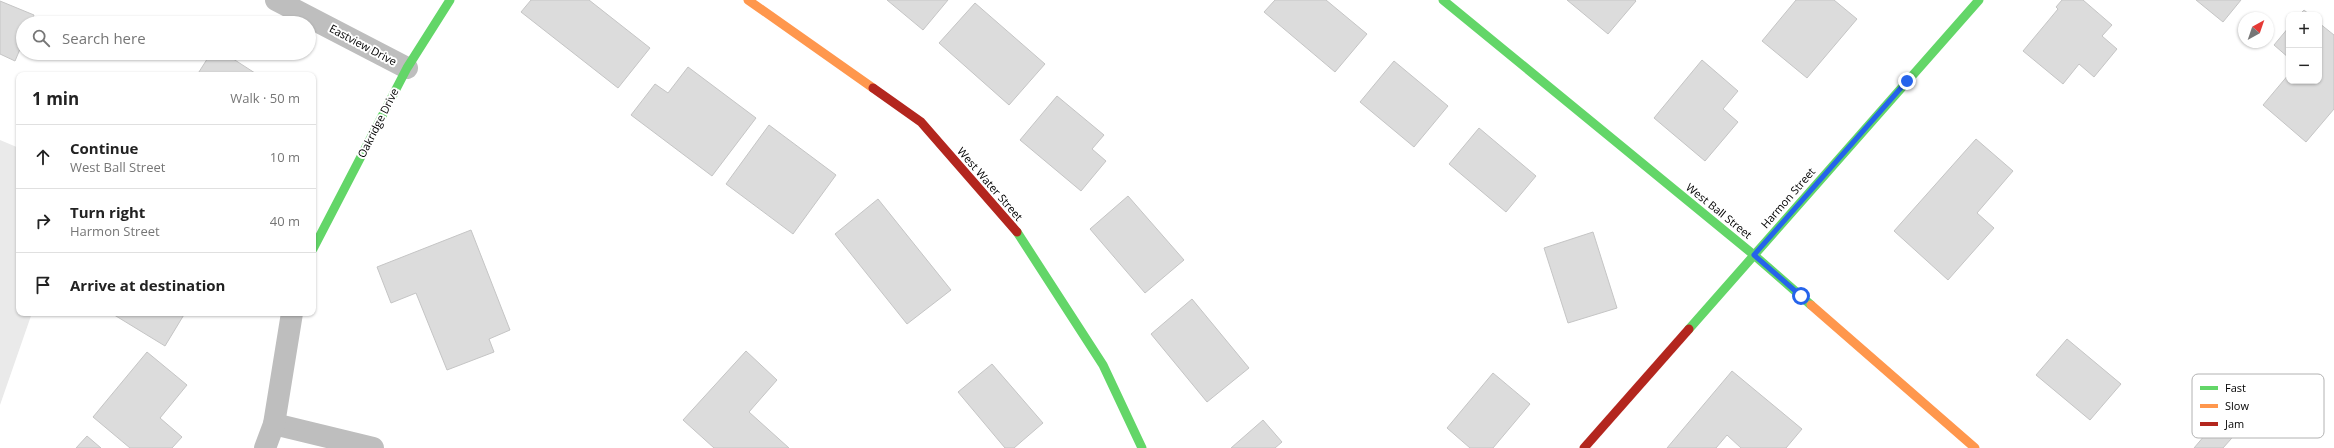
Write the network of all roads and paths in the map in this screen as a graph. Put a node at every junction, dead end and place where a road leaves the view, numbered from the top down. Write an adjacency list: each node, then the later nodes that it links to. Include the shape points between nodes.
1 (276, 0): 6 (street, Eastview Drive)
2 (450, 0): 8 (street, Oakridge Drive)
3 (748, 0): 15 (street, West Water Street, via 921,122 1018,233 1103,365)
4 (1443, 0): 10 (street, West Ball Street)
5 (1978, 0): 10 (street, Harmon Street)
6 (307, 16)
7 (316, 21): 8 (street, Eastview Drive)
8 (407, 68): 9 (street, Oakridge Drive)
9 (316, 243)
10 (1754, 255): 16 (street, Harmon Street); 17 (street, West Ball Street)
11 (292, 316): 12 (street)
12 (274, 424): 13 (street); 14 (street)
13 (265, 448)
14 (373, 448)
15 (1142, 448)
16 (1584, 448)
17 (1975, 448)

